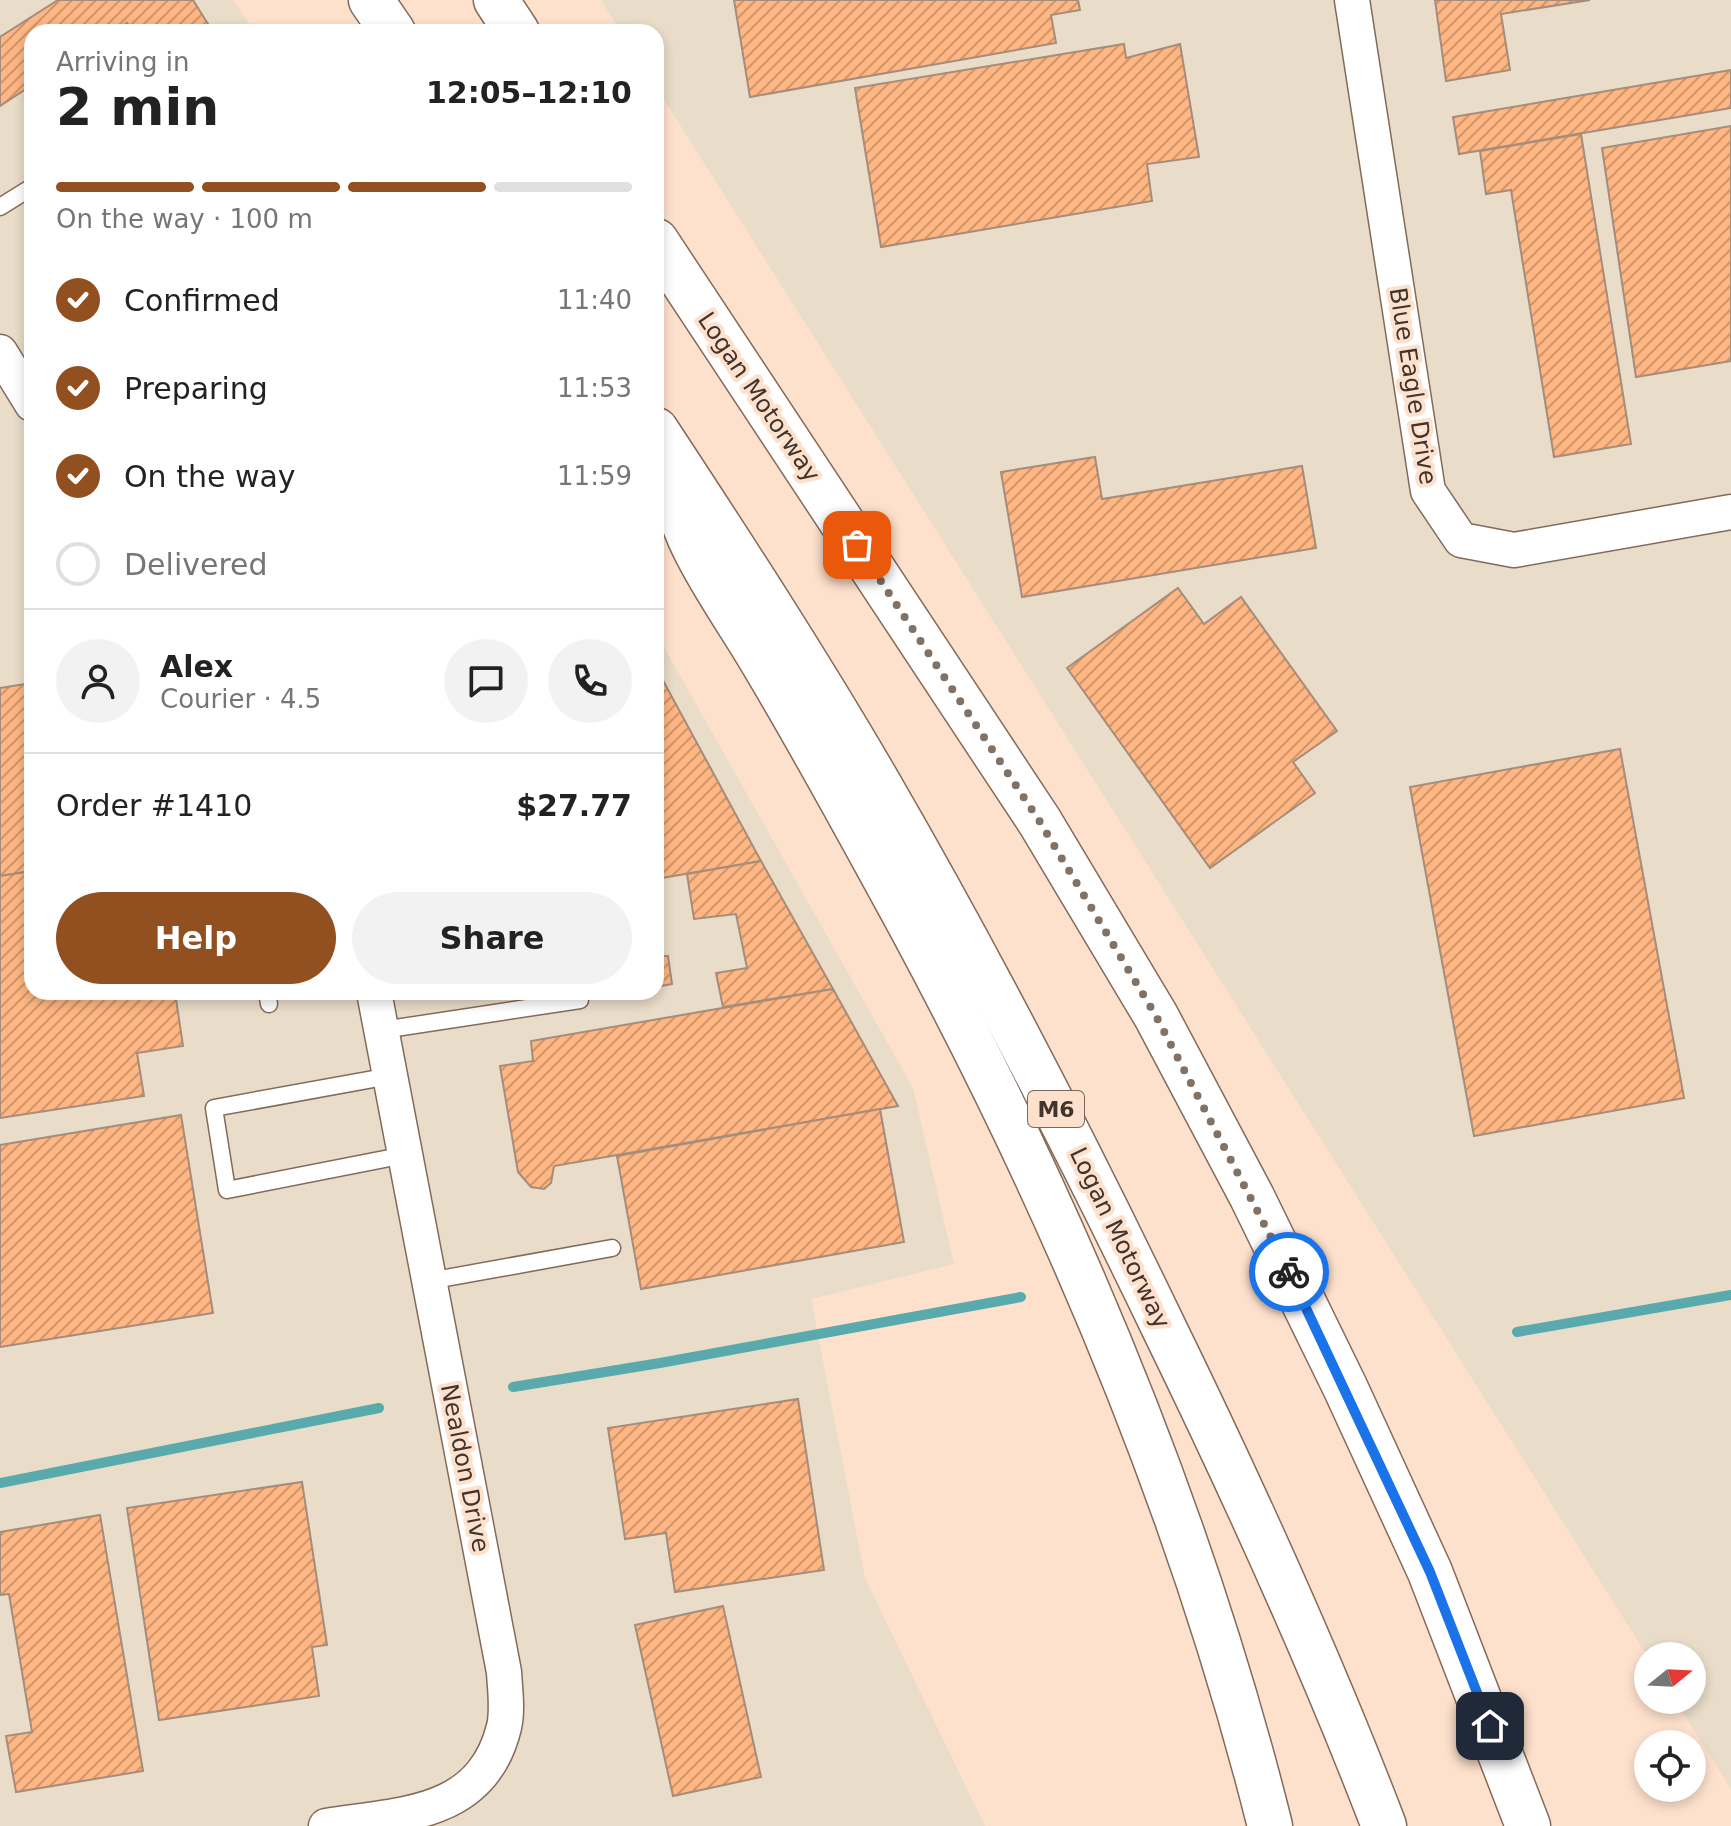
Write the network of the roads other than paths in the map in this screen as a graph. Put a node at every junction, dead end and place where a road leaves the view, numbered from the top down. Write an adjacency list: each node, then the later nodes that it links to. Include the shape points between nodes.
1 (371, 0): 4 (highway)
2 (496, 0): 5 (highway)
3 (1352, 0): 13 (street, Blue Eagle Drive, via 1428,491 1461,540 1514,550)
4 (388, 24)
5 (512, 24)
6 (24, 192): 7 (lane)
7 (0, 207)
8 (664, 253): 24 (highway, Logan Motorway, via 1040,822 1156,1016 1352,1401 1430,1572)
9 (3, 363): 10 (street)
10 (24, 393)
11 (664, 442): 23 (highway, Logan Motorway / M6, via 871,772 1005,1011 1210,1422 1292,1601)
12 (664, 471): 22 (highway, via 693,545 900,907 1059,1224 1144,1427 1215,1633)
13 (1731, 512)
14 (376, 1000): 16 (street, Nealdon Drive)
15 (580, 1000): 16 (lane)
16 (382, 1030): 17 (street, Nealdon Drive)
17 (390, 1076): 18 (street, Nealdon Drive); 18 (lane, via 214,1108 227,1190)
18 (405, 1155): 20 (street, Nealdon Drive)
19 (612, 1248): 20 (lane)
20 (429, 1281): 21 (street, Nealdon Drive, via 504,1672 505,1726 484,1772 448,1801)
21 (326, 1826)
22 (1270, 1826)
23 (1384, 1826)
24 (1528, 1826)

